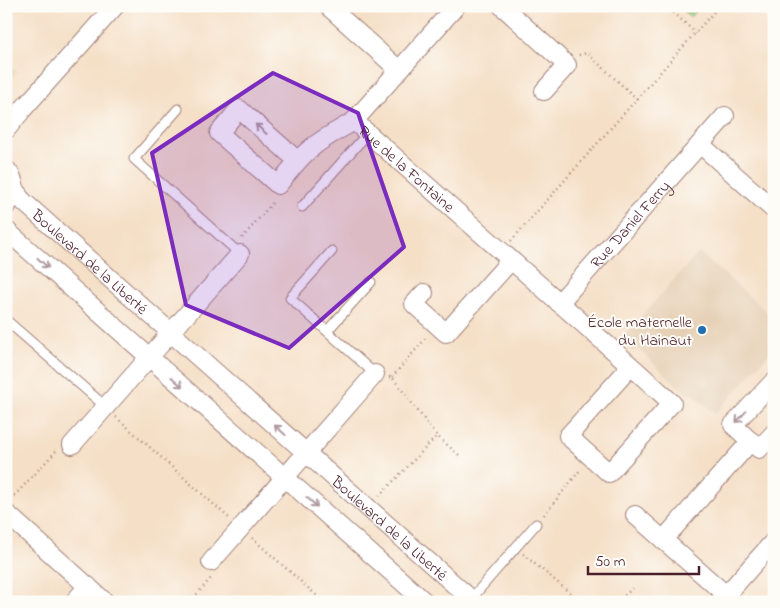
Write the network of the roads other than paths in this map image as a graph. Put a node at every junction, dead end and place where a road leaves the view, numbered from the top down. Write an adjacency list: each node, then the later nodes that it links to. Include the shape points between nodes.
1 (115, 6): 10 (street)
2 (328, 6): 5 (street)
3 (456, 6): 5 (street)
4 (502, 6): 6 (street, via 567,65)
5 (399, 70): 9 (street)
6 (544, 91)
7 (178, 109): 21 (lane, via 134,159)
8 (725, 116): 12 (street, Rue Daniel Ferry)
9 (354, 121): 11 (street, Rue de la Fontaine); 13 (street, Rue de la Fontaine, via 318,142)
10 (6, 130)
11 (368, 133): 17 (lane); 22 (street, Rue de la Fontaine)
12 (700, 144): 18 (street); 25 (street, Rue Daniel Ferry)
13 (298, 161): 13 (street, Rue de la Fontaine, one-way to 13, via 239,109 219,133 278,185)
14 (6, 168): 15 (street, Boulevard de la Liberté)
15 (14, 186): 16 (street); 28 (street, Boulevard de la Liberté, via 25,204)
16 (6, 206)
17 (302, 208)
18 (774, 210)
19 (6, 230): 29 (street, Boulevard de la Liberté, one-way to 29)
20 (332, 251): 27 (lane, via 290,298)
21 (240, 254): 28 (street)
22 (507, 256): 24 (street, via 446,333 414,304); 25 (street, Rue de la Fontaine)
23 (371, 282): 27 (lane)
24 (424, 293)
25 (559, 303): 30 (street, Rue de la Fontaine)
26 (7, 322): 33 (lane)
27 (327, 331): 31 (lane)
28 (171, 333): 29 (street); 37 (street, Boulevard de la Liberté, one-way to 28)
29 (150, 357): 33 (street); 38 (street, Boulevard de la Liberté, one-way to 38)
30 (631, 366): 30 (street, Rue de la Fontaine, via 672,403 608,473 568,436)
31 (384, 376): 37 (street)
32 (774, 381): 35 (street, one-way to 35, via 733,426)
33 (106, 407): 36 (street)
34 (774, 433): 35 (street, via 759,449)
35 (750, 441): 42 (street)
36 (72, 445)
37 (306, 453): 38 (street); 47 (street, Boulevard de la Liberté)
38 (285, 478): 44 (street); 50 (street, Boulevard de la Liberté, one-way to 50)
39 (6, 513): 45 (street)
40 (635, 515): 42 (street)
41 (536, 524): 47 (lane)
42 (663, 540): 46 (street)
43 (774, 540): 46 (street)
44 (211, 562)
45 (88, 586): 48 (street); 49 (street)
46 (723, 598)
47 (472, 600)
48 (74, 602)
49 (105, 602)
50 (425, 602)

